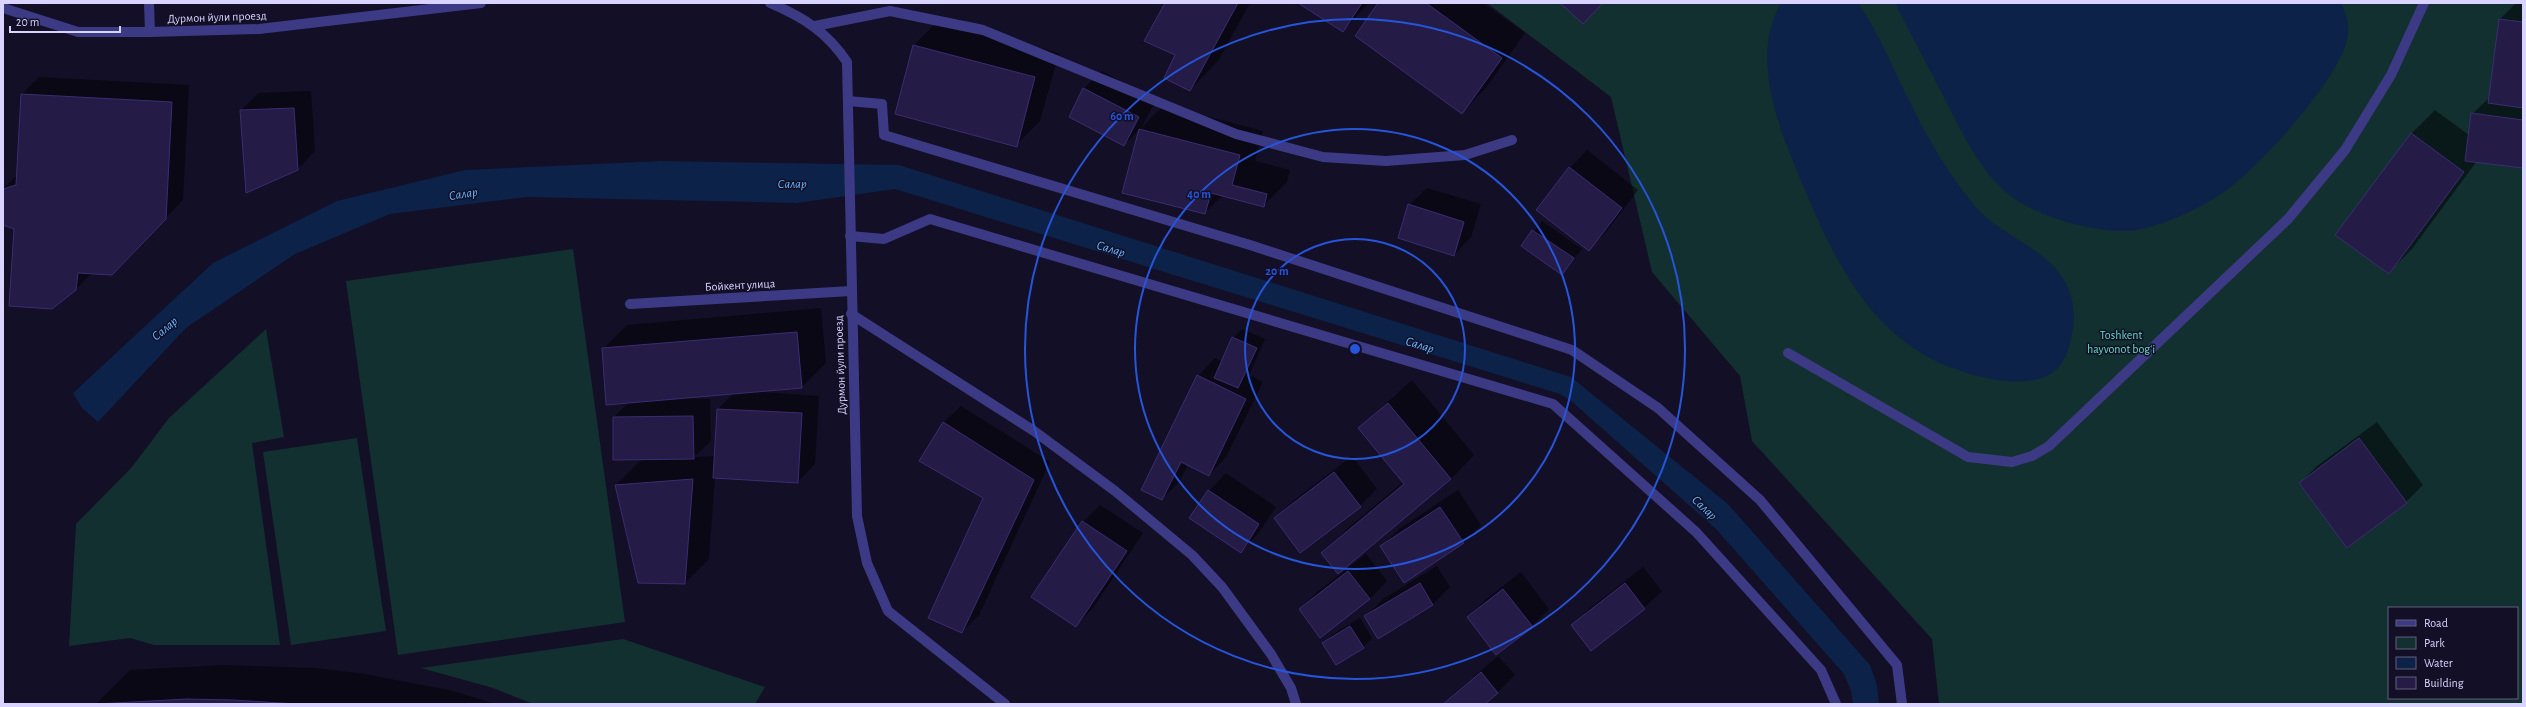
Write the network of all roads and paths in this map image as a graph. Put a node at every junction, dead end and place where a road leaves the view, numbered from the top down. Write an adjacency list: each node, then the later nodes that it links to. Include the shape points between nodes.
1 (149, 3): 7 (street)
2 (481, 3): 7 (street, Дурмон йули проезд, via 259,29)
3 (770, 3): 6 (street, Дурмон йули проезд)
4 (2424, 3): 14 (street, via 2392,75 2345,150 2288,219 2049,446 2032,456 2012,462 1968,457)
5 (3, 8): 7 (street, Дурмон йули проезд, via 78,32)
6 (815, 26): 8 (street, Дурмон йули проезд, via 834,42 848,62); 9 (street, via 890,10 983,30 1236,134 1322,157 1386,161 1465,155)
7 (150, 32)
8 (848, 101): 10 (street, Дурмон йули проезд); 18 (street, via 882,104 884,135 1250,245 1572,350 1658,408 1760,500 1897,665)
9 (1512, 140)
10 (850, 236): 11 (street, Дурмон йули проезд); 17 (street, via 884,239 930,219 1553,404 1696,532 1821,670)
11 (851, 291): 12 (street, Бойкент улица); 13 (street, Дурмон йули проезд)
12 (630, 304)
13 (851, 314): 15 (street, Дурмон йули проезд, via 857,516 867,563 888,611); 16 (street, via 1034,431 1115,492 1192,555 1222,588 1271,654 1291,688)
14 (1788, 353)
15 (1005, 704)
16 (1296, 704)
17 (1836, 704)
18 (1902, 704)

